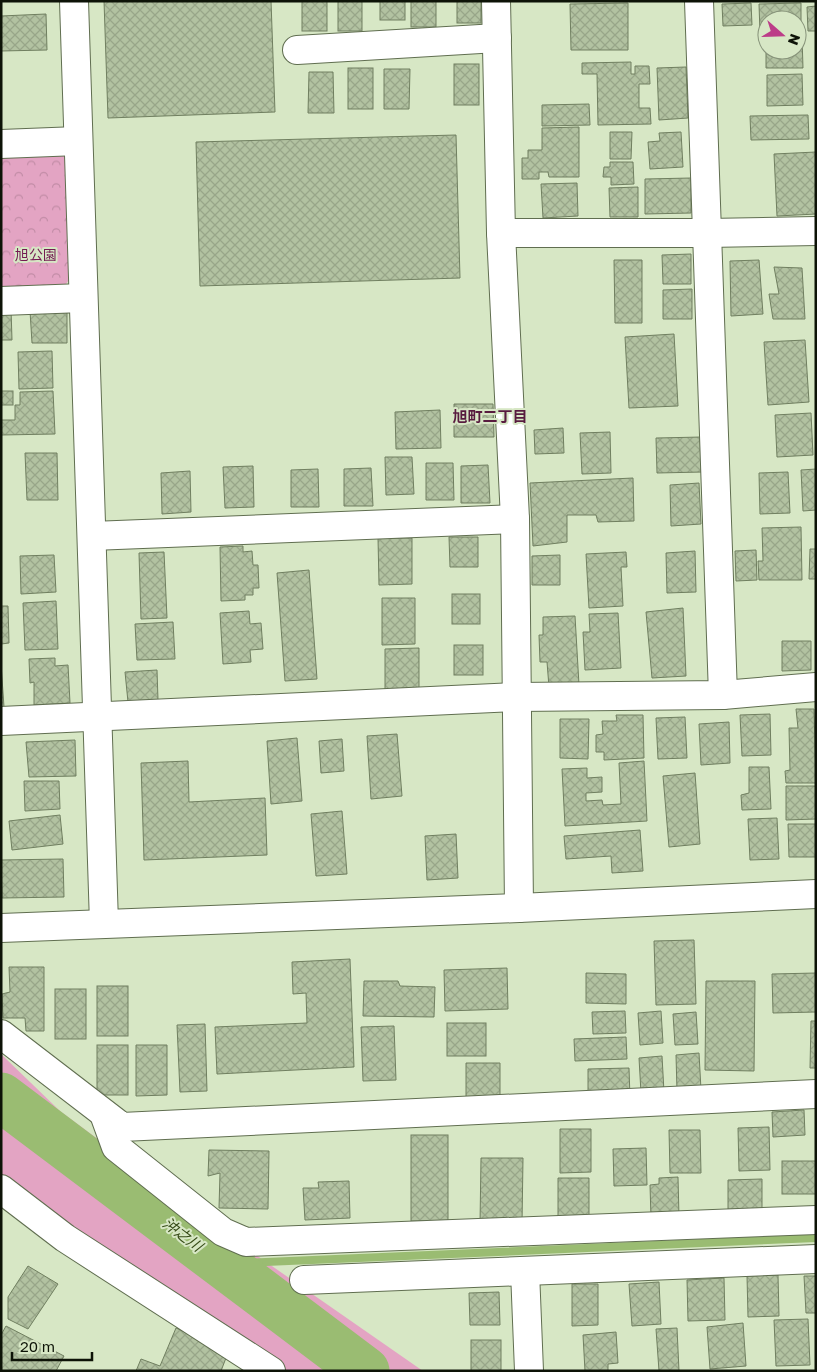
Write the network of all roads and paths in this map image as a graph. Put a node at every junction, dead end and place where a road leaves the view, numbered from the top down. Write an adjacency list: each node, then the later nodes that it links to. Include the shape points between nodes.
1 (74, 1): 6 (street)
2 (496, 1): 4 (street)
3 (699, 1): 10 (street)
4 (497, 38): 5 (street); 9 (street)
5 (297, 50)
6 (78, 141): 7 (street); 11 (street)
7 (1, 144)
8 (816, 231): 10 (street)
9 (501, 232): 10 (street); 13 (street)
10 (707, 233): 16 (street)
11 (83, 298): 12 (street); 14 (street)
12 (1, 301)
13 (515, 518): 14 (street); 17 (street)
14 (92, 536): 18 (street)
15 (816, 687): 16 (street)
16 (723, 694): 17 (street)
17 (516, 697): 18 (street); 21 (street)
18 (98, 717): 19 (street); 22 (street)
19 (1, 722)
20 (816, 894): 21 (street)
21 (519, 908): 22 (street)
22 (104, 923): 23 (street)
23 (1, 928)
24 (1, 1034): 26 (street)
25 (816, 1094): 26 (street, via 122,1128)
26 (104, 1114): 28 (street, via 116,1147 223,1232 246,1242)
27 (1, 1189): 32 (street, via 66,1238)
28 (816, 1220)
29 (816, 1259): 30 (street)
30 (525, 1271): 31 (street); 33 (street)
31 (304, 1280)
32 (255, 1366)
33 (529, 1371)

